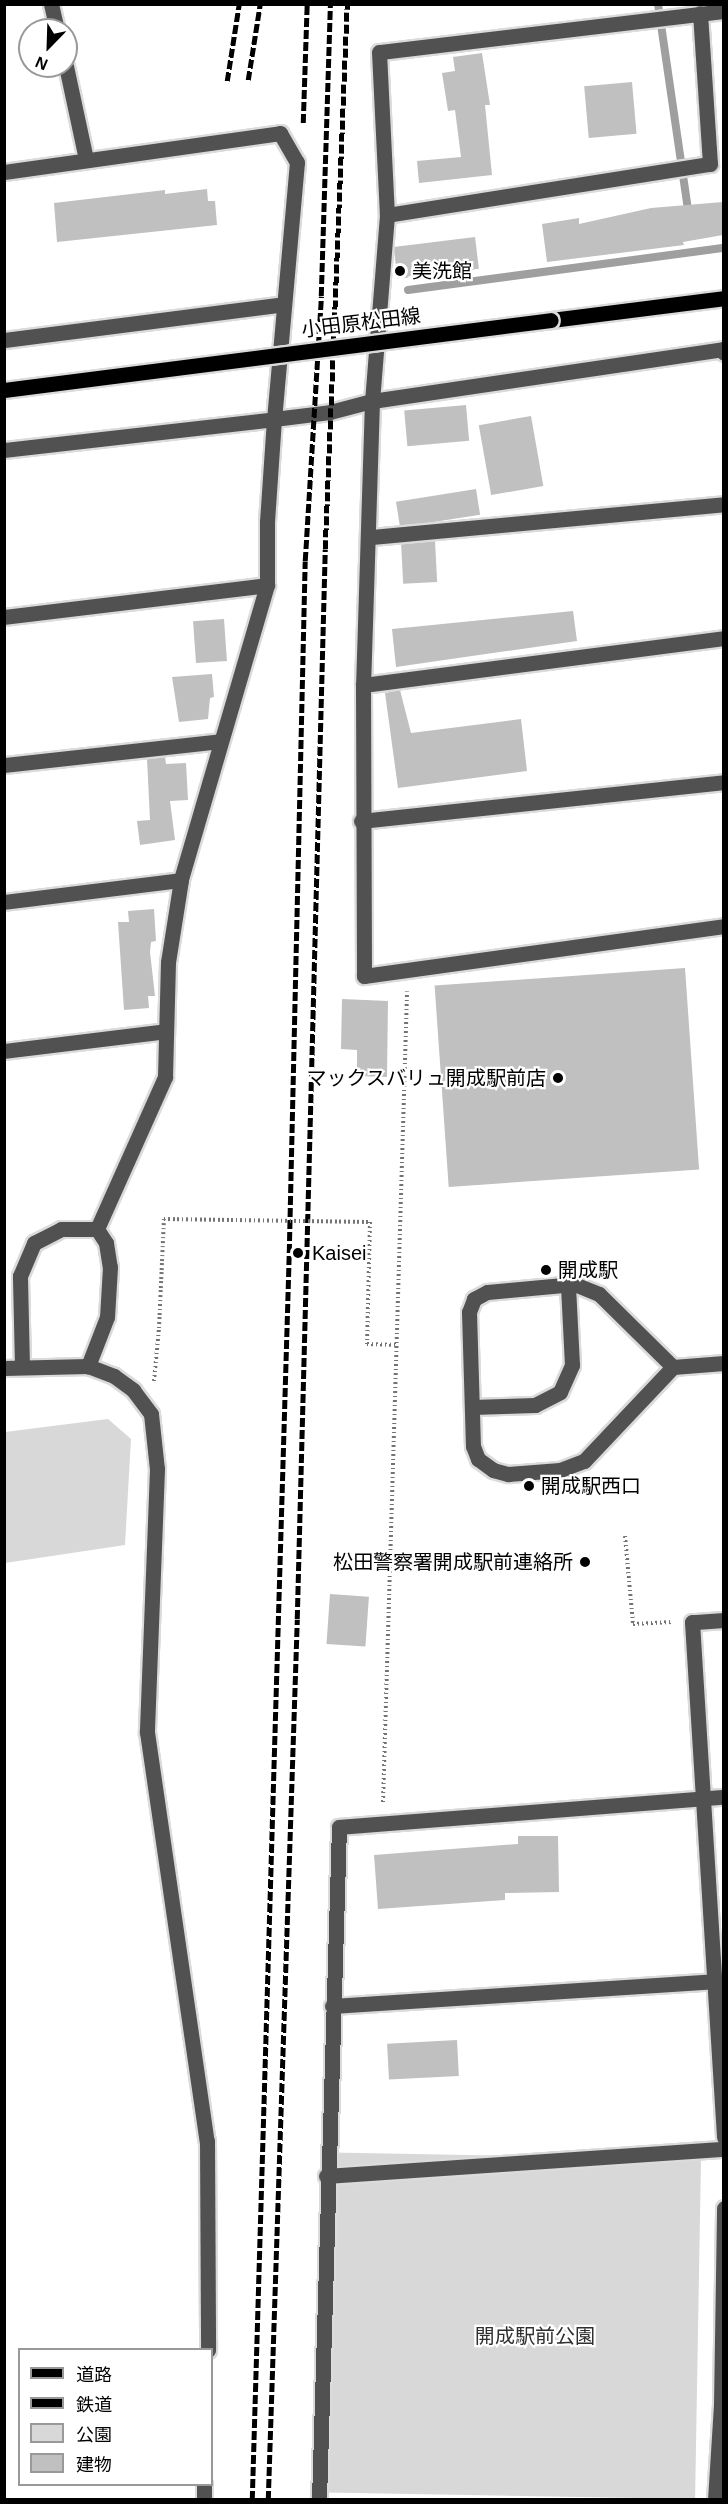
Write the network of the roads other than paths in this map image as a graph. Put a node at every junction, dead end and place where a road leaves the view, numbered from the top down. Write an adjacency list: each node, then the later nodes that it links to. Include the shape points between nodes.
1 (723, 11): 2 (street)
2 (700, 13): 6 (street, via 710,164); 6 (street, via 379,52)
3 (69, 78): 4 (street)
4 (86, 159): 5 (street); 8 (street, via 280,134 297,162)
5 (4, 172)
6 (387, 215): 12 (street)
7 (723, 298): 11 (main road, 小田原松田線, bridge)
8 (284, 304): 9 (street); 13 (street)
9 (4, 340)
10 (723, 350): 12 (street)
11 (4, 390)
12 (372, 401): 13 (street); 16 (street)
13 (274, 420): 14 (street); 17 (street)
14 (4, 450)
15 (723, 504): 16 (street)
16 (371, 537): 20 (street)
17 (267, 585): 18 (street); 21 (street)
18 (4, 617)
19 (723, 638): 20 (street)
20 (363, 685): 24 (street)
21 (220, 741): 22 (street); 25 (street)
22 (4, 765)
23 (723, 782): 24 (street)
24 (361, 821): 27 (street, via 364,976)
25 (181, 879): 26 (street); 28 (street, via 168,962)
26 (4, 902)
27 (723, 926)
28 (166, 1031): 29 (street); 30 (street, via 165,1077)
29 (4, 1051)
30 (97, 1229): 33 (street, via 61,1229 34,1243 20,1276); 34 (street, via 106,1243 109,1277 106,1317)
31 (568, 1285): 35 (street, via 599,1294); 37 (street, via 572,1365 560,1392 535,1405); 37 (street, via 487,1292 474,1299 469,1312)
32 (723, 1363): 35 (street)
33 (22, 1366): 34 (street); 36 (street)
34 (88, 1366): 47 (street, via 114,1376 133,1390 151,1414 157,1469 147,1732 207,2141)
35 (672, 1367): 37 (street, via 584,1461 560,1470 508,1474 493,1470 478,1459 473,1446)
36 (4, 1368)
37 (472, 1407)
38 (723, 1620): 39 (street, via 692,1622)
39 (703, 1797): 40 (street); 41 (street); 42 (street, via 339,1827)
40 (723, 1797)
41 (714, 1981): 42 (street); 43 (street)
42 (332, 2006): 45 (street)
43 (723, 2137)
44 (723, 2149): 45 (street)
45 (326, 2176): 49 (street)
46 (723, 2208): 48 (street)
47 (208, 2348)
48 (722, 2404): 50 (street)
49 (319, 2499)
50 (715, 2499)

